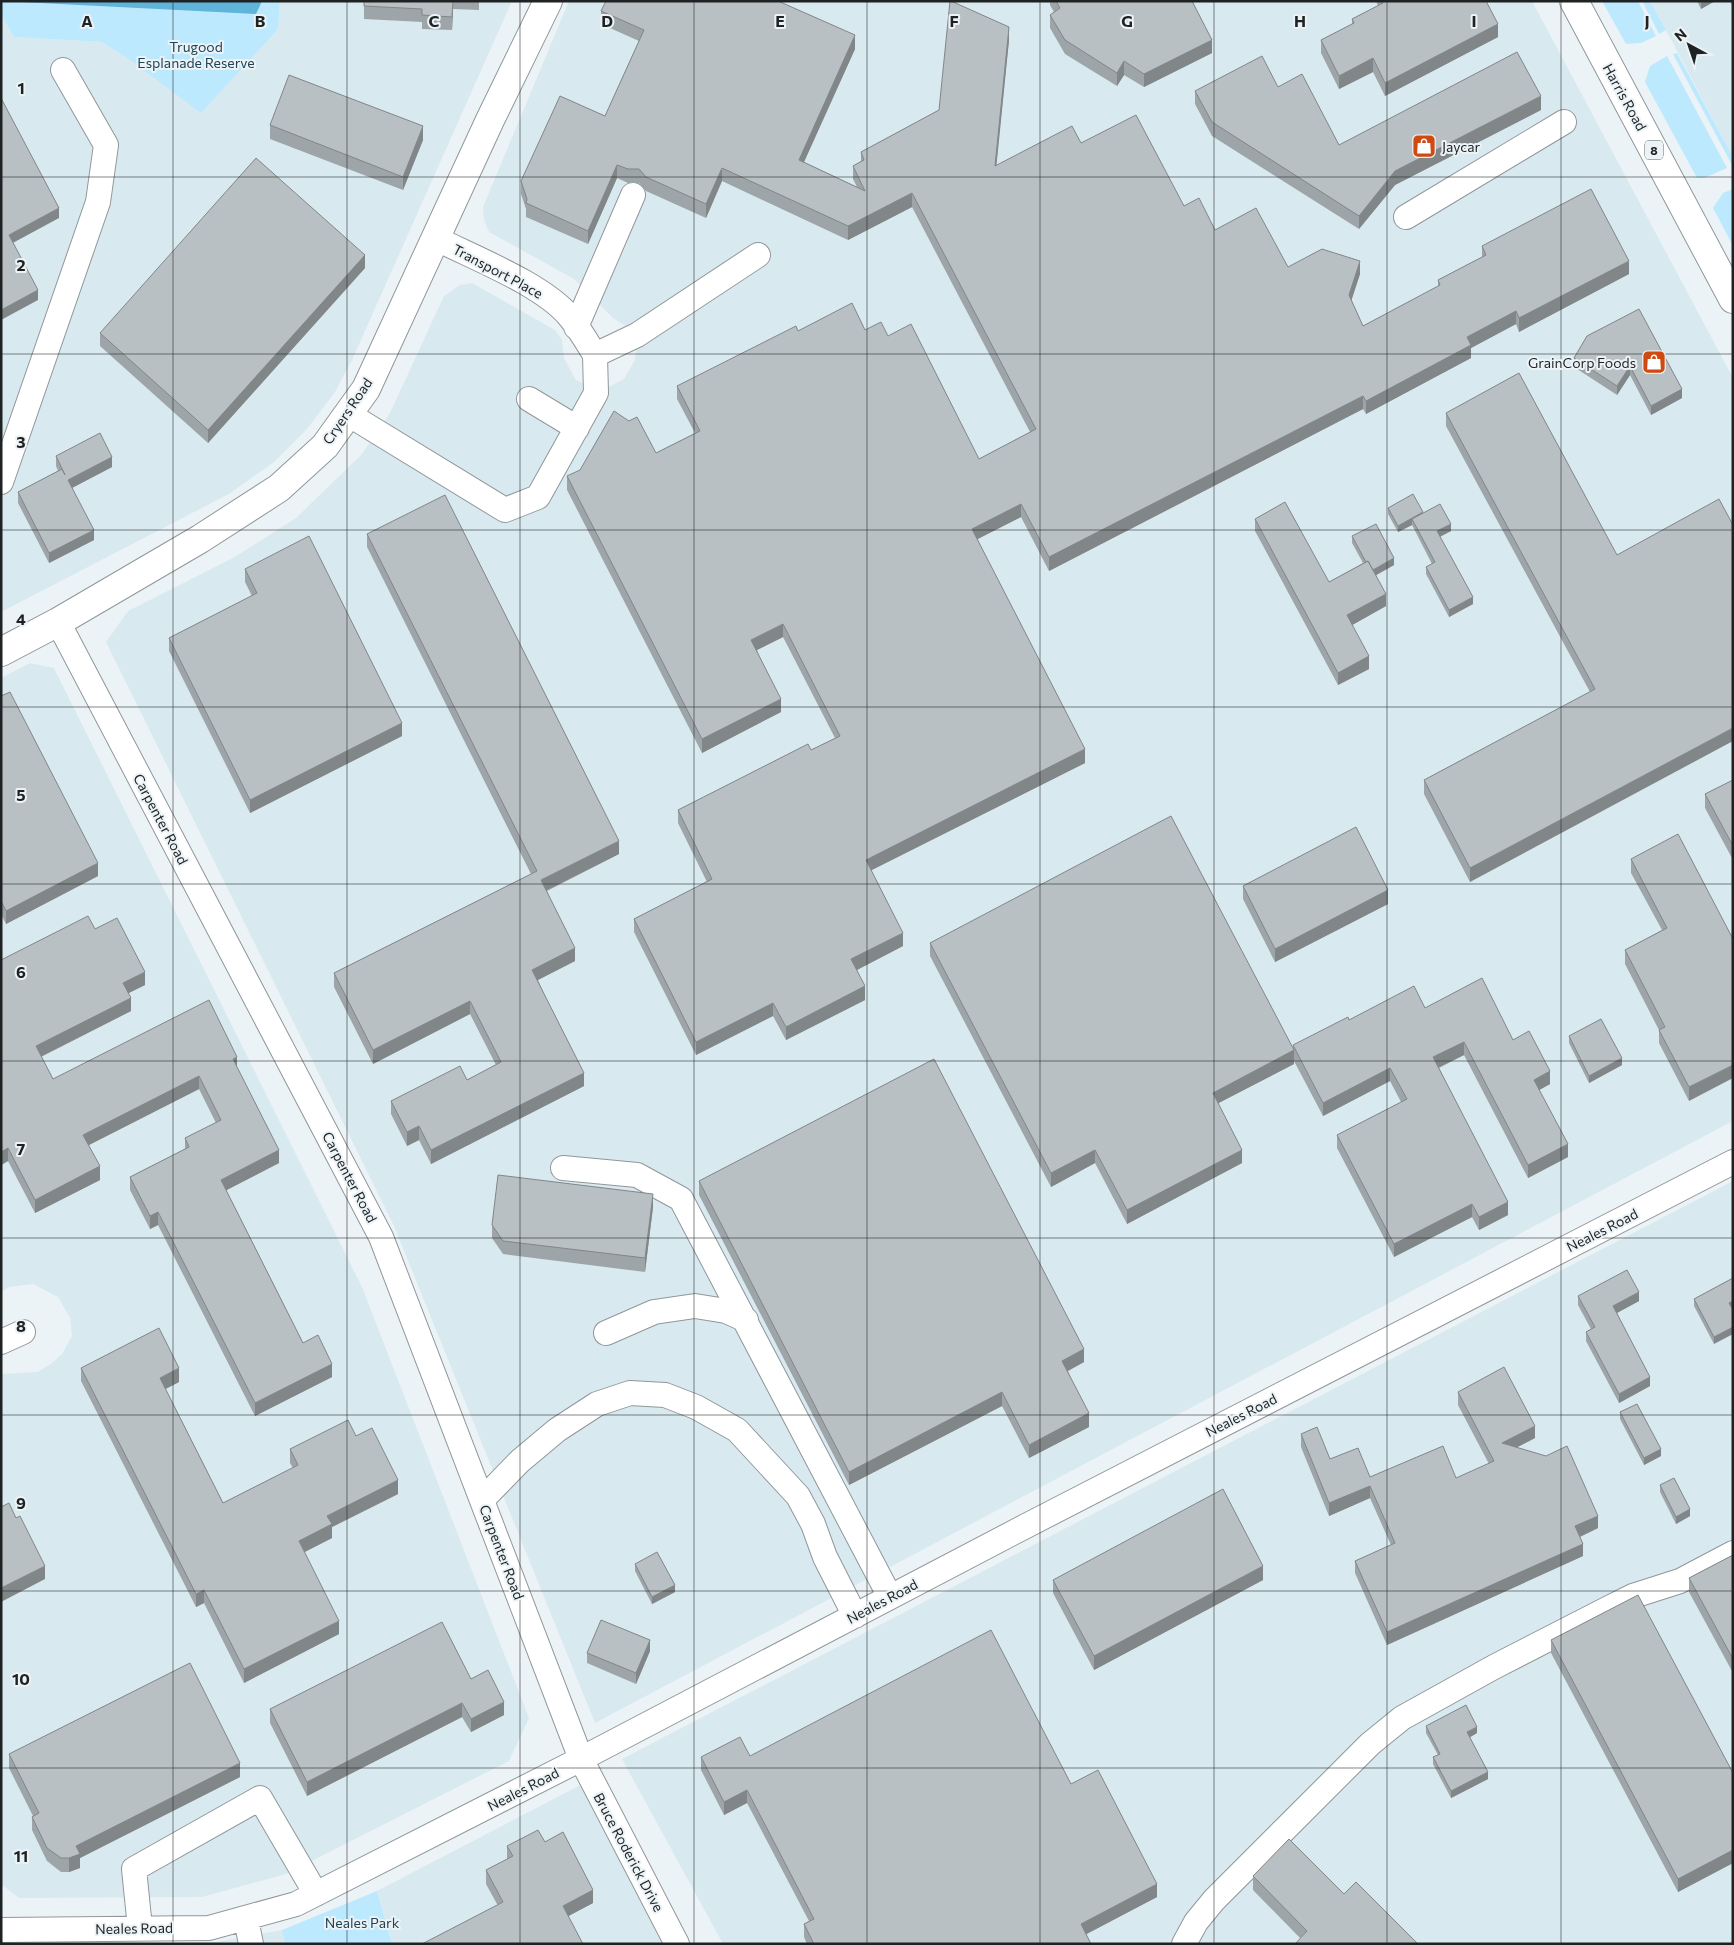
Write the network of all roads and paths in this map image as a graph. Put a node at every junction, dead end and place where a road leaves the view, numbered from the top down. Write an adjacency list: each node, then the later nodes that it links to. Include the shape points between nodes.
1 (548, 1): 7 (main road, Cryers Road)
2 (1574, 1): 9 (main road, Harris Road / 8)
3 (63, 70): 15 (street, via 106,145 98,202)
4 (1564, 122): 6 (street)
5 (633, 195): 10 (street)
6 (1406, 217)
7 (435, 238): 10 (street, Transport Place, via 526,283 569,316); 13 (main road, Cryers Road, via 366,389)
8 (758, 255): 11 (street, via 637,335)
9 (1733, 299)
10 (576, 327): 11 (street, Transport Place)
11 (595, 355): 14 (street, via 596,394)
12 (529, 399): 14 (street)
13 (348, 414): 14 (street, via 505,510 538,497); 16 (main road, Cryers Road, via 325,446 279,488 192,544)
14 (577, 428)
15 (1, 482)
16 (58, 622): 17 (main road, Cryers Road); 24 (street, Carpenter Road, via 382,1237)
17 (1, 652)
18 (1733, 1162): 26 (street, Neales Road)
19 (563, 1168): 20 (street, via 637,1175 681,1199)
20 (746, 1320): 22 (street, via 726,1311 695,1306 654,1312); 26 (street)
21 (23, 1332): 23 (street)
22 (606, 1333)
23 (1, 1342)
24 (482, 1500): 27 (street, via 520,1461 557,1430 597,1404 630,1393 665,1395 696,1407 737,1430 798,1496); 28 (street, Carpenter Road)
25 (1733, 1553): 35 (street, via 1680,1581 1624,1600 1402,1718 1370,1744 1214,1900)
26 (890, 1597): 27 (street, Neales Road)
27 (855, 1616): 28 (street, Neales Road)
28 (581, 1759): 29 (street, Neales Road); 34 (street, Bruce Roderick Drive)
29 (316, 1894): 30 (street, Neales Road, via 296,1904); 31 (street, via 260,1798 134,1869)
30 (246, 1919): 31 (street, Neales Road, via 209,1928); 33 (street)
31 (140, 1928): 32 (street, Neales Road)
32 (1, 1930)
33 (251, 1944)
34 (677, 1944)
35 (1184, 1944)

